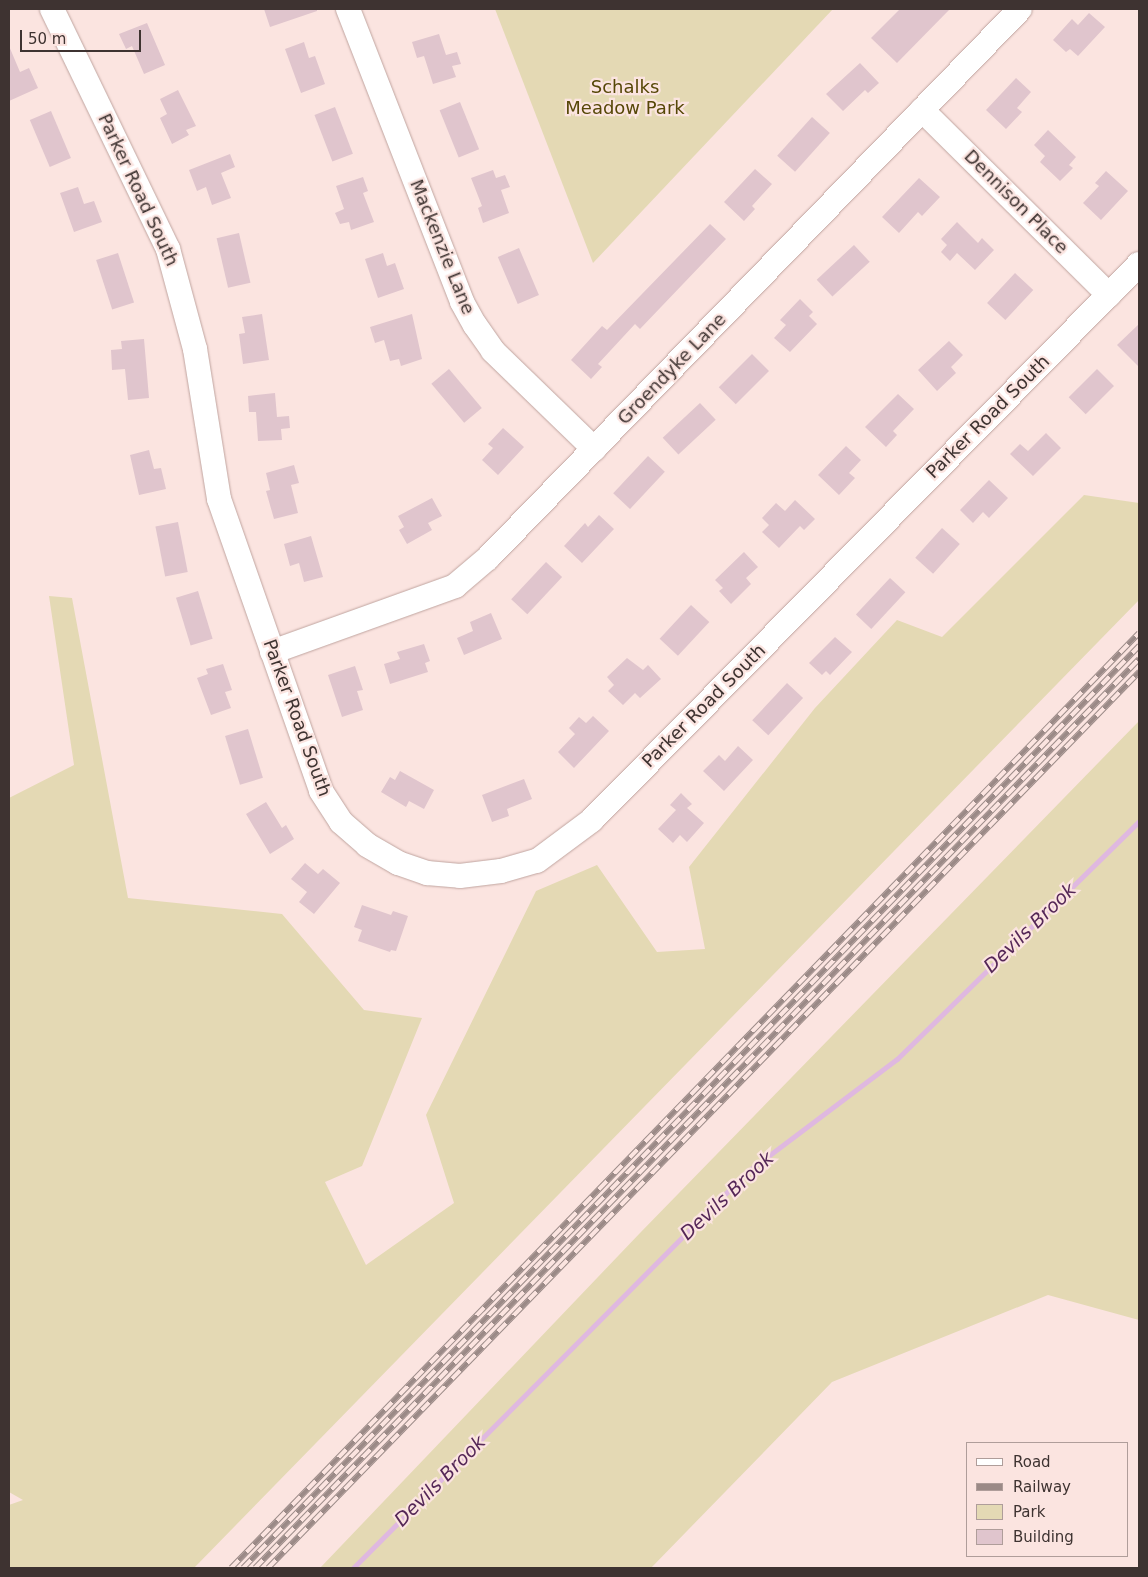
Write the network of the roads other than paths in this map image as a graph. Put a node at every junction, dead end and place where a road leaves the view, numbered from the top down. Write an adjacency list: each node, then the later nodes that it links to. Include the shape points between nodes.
1 (52, 9): 8 (street, Parker Road South, via 168,249 195,349 219,499)
2 (348, 9): 7 (street, Mackenzie Lane, via 471,318 493,351)
3 (1020, 9): 4 (street, Groendyke Lane)
4 (922, 110): 6 (street, Dennison Place); 7 (street, Groendyke Lane)
5 (1139, 264): 6 (street, Parker Road South)
6 (1110, 295): 8 (street, Parker Road South, via 592,820 537,860 501,871 426,874 367,845 341,822 321,791)
7 (594, 449): 8 (street, Groendyke Lane, via 488,558 455,586)
8 (272, 652)

